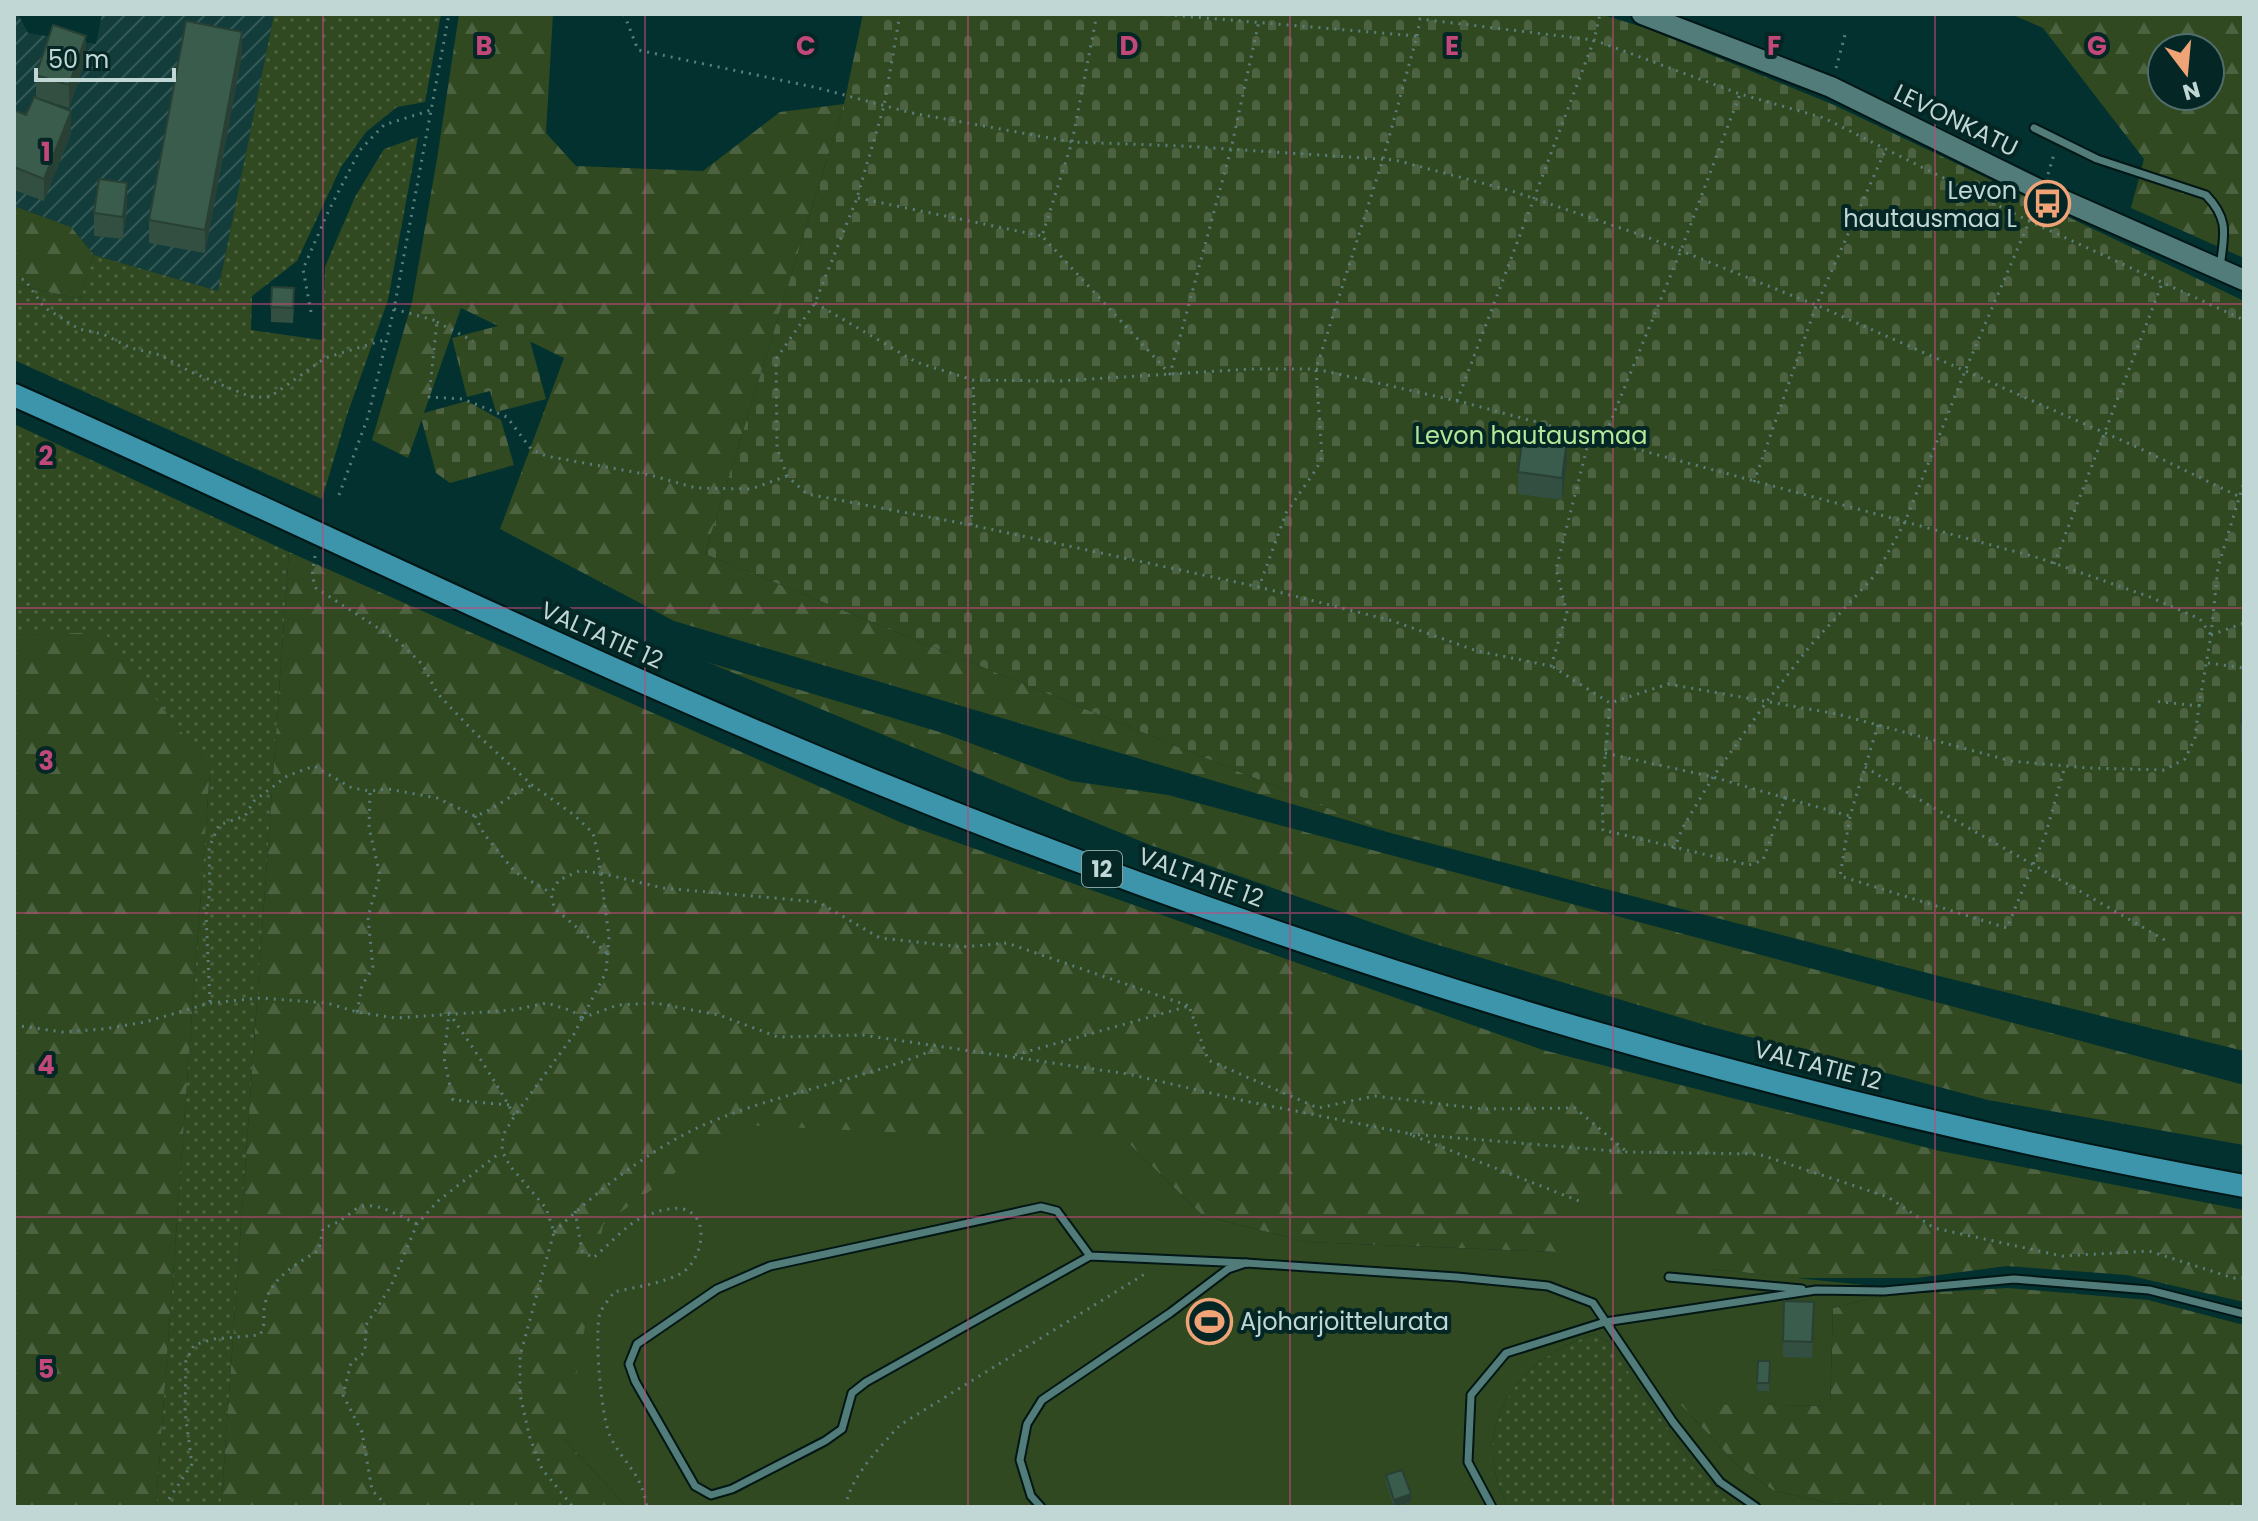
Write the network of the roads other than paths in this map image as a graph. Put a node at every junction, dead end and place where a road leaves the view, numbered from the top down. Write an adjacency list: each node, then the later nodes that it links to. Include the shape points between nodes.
1 (1642, 14): 3 (main road, LEVONKATU, via 1831,87 2042,191)
2 (2034, 128): 3 (lane, via 2097,159 2206,195 2219,208 2225,228)
3 (2219, 269): 4 (main road, LEVONKATU)
4 (2244, 280)
5 (14, 395): 6 (highway, VALTATIE 12 / 12, via 719,715 874,781 1211,909 1553,1021 1761,1078 1951,1126)
6 (2244, 1186)
7 (1090, 1256): 7 (lane, via 866,1382 852,1393 842,1429 825,1441 711,1495 695,1486 629,1364 637,1344 717,1289 770,1266 1041,1207 1057,1211); 8 (lane)
8 (1246, 1263): 12 (lane, via 1548,1286 1593,1303); 13 (lane, via 1228,1269 1042,1400 1027,1424 1020,1460 1031,1496)
9 (1669, 1277): 10 (lane)
10 (1816, 1290): 11 (lane, via 1884,1291 2014,1279 2149,1290); 12 (lane)
11 (2244, 1314)
12 (1605, 1322): 14 (lane, via 1506,1353 1471,1395 1468,1462); 15 (lane, via 1720,1482)
13 (1041, 1507)
14 (1492, 1507)
15 (1756, 1507)

